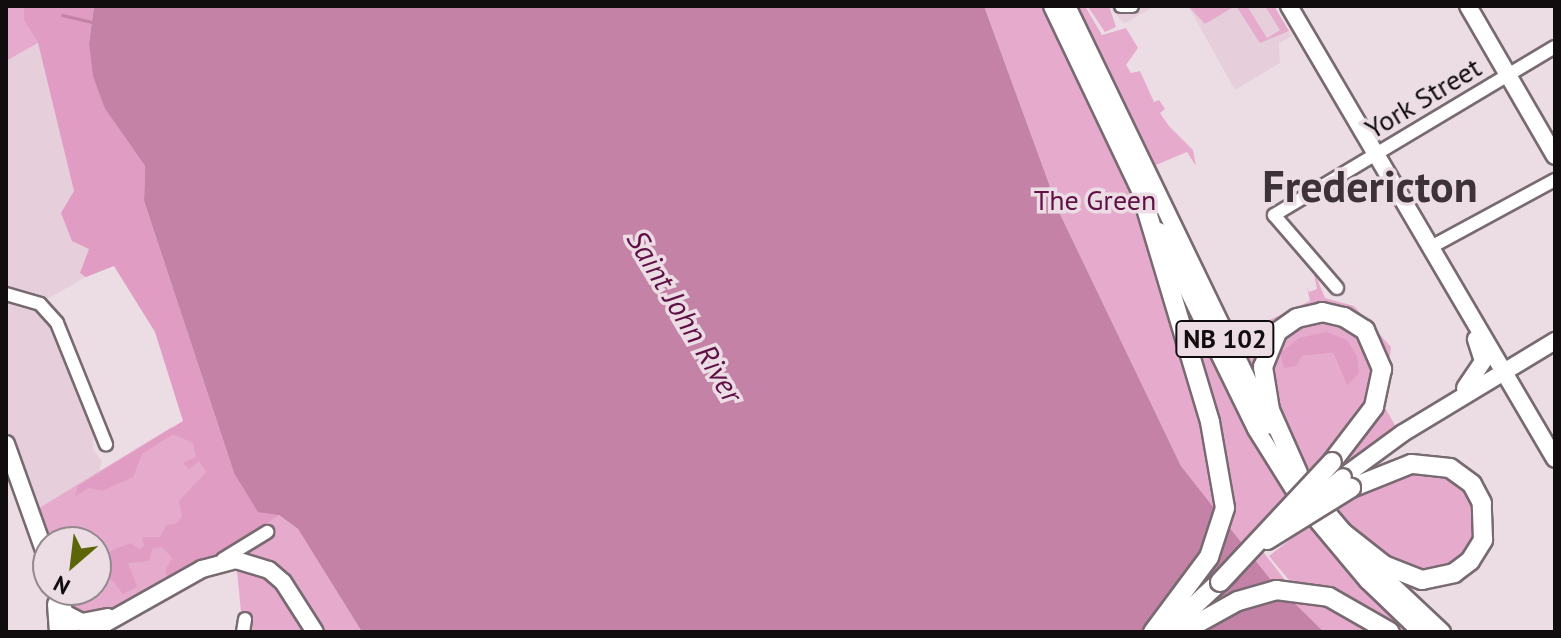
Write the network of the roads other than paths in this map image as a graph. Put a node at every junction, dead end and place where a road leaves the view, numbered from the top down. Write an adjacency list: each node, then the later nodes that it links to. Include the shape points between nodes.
1 (1052, 6): 12 (main road, NB 102)
2 (1067, 6): 23 (main road, NB 102, via 1244,379)
3 (1121, 6): 4 (street)
4 (1132, 6)
5 (1289, 6): 9 (main road)
6 (1468, 6): 8 (main road)
7 (1555, 47): 8 (street, York Street)
8 (1508, 75): 9 (street, York Street); 10 (main road)
9 (1376, 154): 13 (main road); 14 (street, York Street, via 1274,215)
10 (1555, 156)
11 (1555, 180): 13 (street)
12 (1142, 195): 40 (highway, via 1210,422 1224,491 1222,527 1209,557); 43 (main road, NB 102, via 1249,416 1295,492 1351,563)
13 (1431, 247): 16 (main road)
14 (1337, 288)
15 (6, 294): 21 (street, via 40,304 57,323)
16 (1468, 311): 18 (main road); 19 (main road, via 1483,361)
17 (1555, 341): 18 (main road)
18 (1503, 370): 19 (main road); 22 (main road)
19 (1449, 404): 24 (main road)
20 (6, 444): 25 (main road)
21 (106, 444)
22 (1555, 459)
23 (1298, 473): 24 (highway, via 1262,379 1277,332 1309,314 1332,313 1365,330 1382,369 1374,407); 27 (main road, NB 102)
24 (1342, 476): 27 (highway, via 1411,464 1450,468 1472,484 1482,503 1483,540 1470,561 1454,573 1422,580 1384,565); 30 (highway, bridge); 30 (highway, bridge)
25 (12, 480): 26 (main road)
26 (32, 526)
27 (1341, 531): 44 (main road, NB 102)
28 (267, 532): 29 (street)
29 (216, 563): 33 (main road); 39 (main road, via 236,560 269,570 283,582)
30 (1220, 582): 41 (highway)
31 (57, 606): 36 (main road)
32 (62, 606): 34 (main road)
33 (128, 611): 34 (main road, via 82,622); 38 (main road)
34 (64, 613): 37 (main road)
35 (1383, 628): 42 (highway, via 1329,597 1276,590 1238,601)
36 (58, 632)
37 (71, 632)
38 (90, 632)
39 (315, 632)
40 (1153, 632)
41 (1166, 632)
42 (1182, 632)
43 (1421, 632)
44 (1442, 632)

